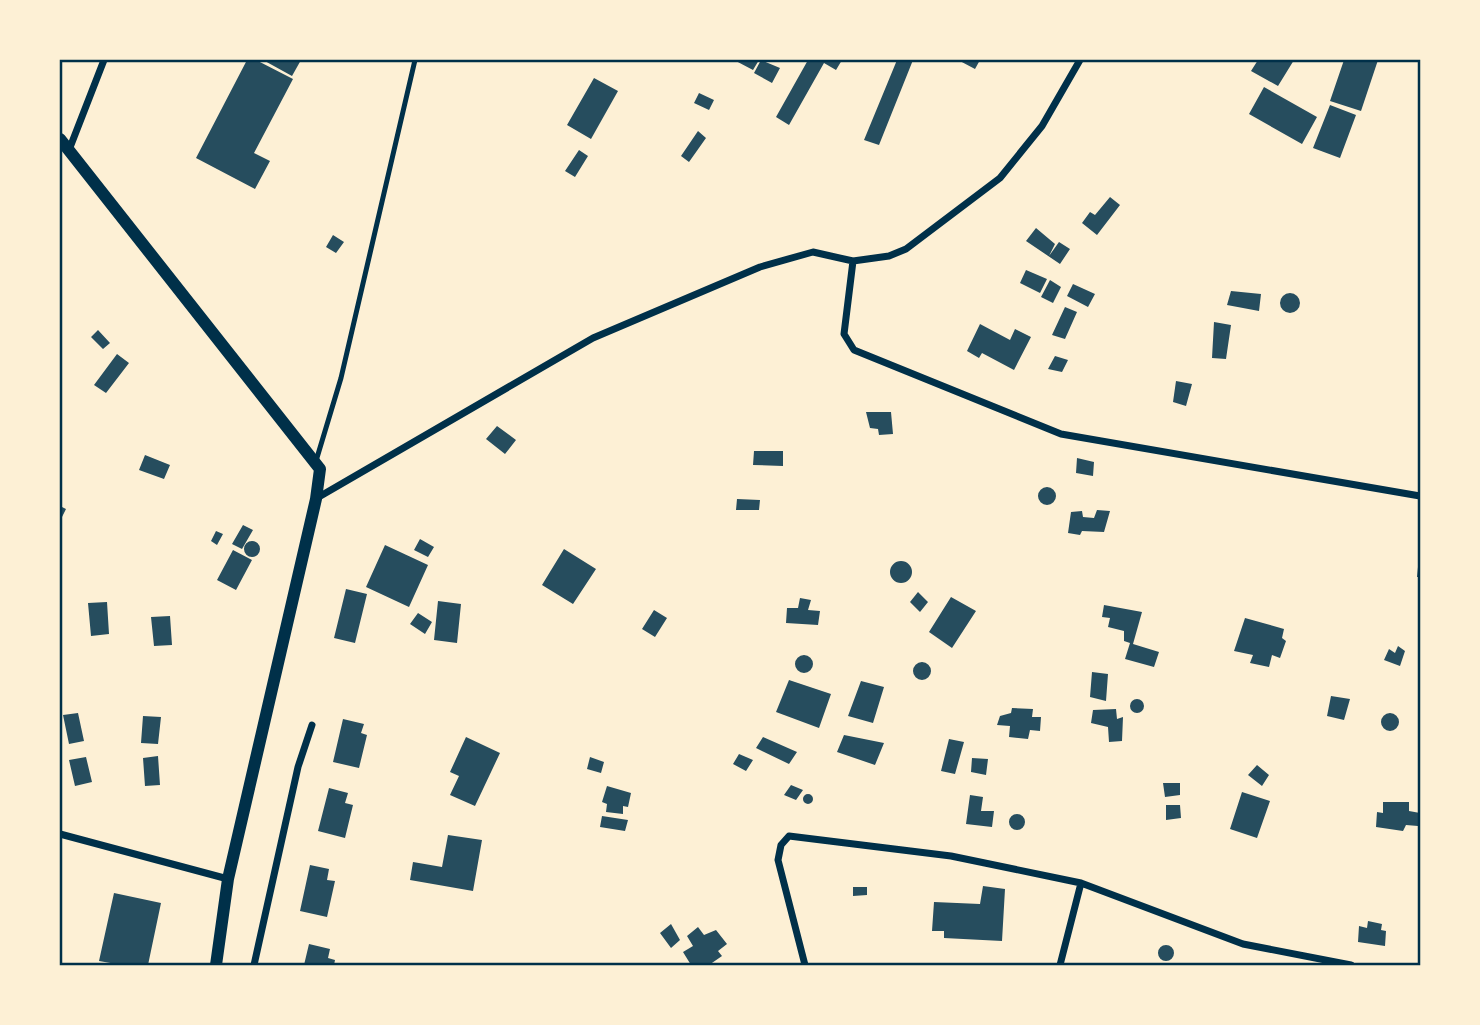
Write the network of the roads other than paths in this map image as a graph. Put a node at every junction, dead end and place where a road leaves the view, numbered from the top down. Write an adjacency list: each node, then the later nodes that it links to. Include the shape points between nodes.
1 (104, 60): 5 (street)
2 (415, 60): 7 (lane, via 341,378)
3 (1080, 60): 6 (street, via 1042,126 1000,178 906,249)
4 (60, 139): 5 (street)
5 (69, 150): 7 (street)
6 (853, 261): 8 (street, via 844,334 854,350 1061,434); 9 (street, via 813,252 797,255 593,338)
7 (316, 462): 9 (street, via 321,476)
8 (1420, 496)
9 (316, 499): 12 (street)
10 (312, 726): 15 (street, via 298,767)
11 (60, 834): 12 (street)
12 (228, 879): 14 (street)
13 (1081, 883): 16 (street, via 951,856 789,836 781,845 778,860); 17 (street); 18 (street, via 1243,944)
14 (216, 965)
15 (254, 965)
16 (806, 965)
17 (1060, 965)
18 (1351, 965)

